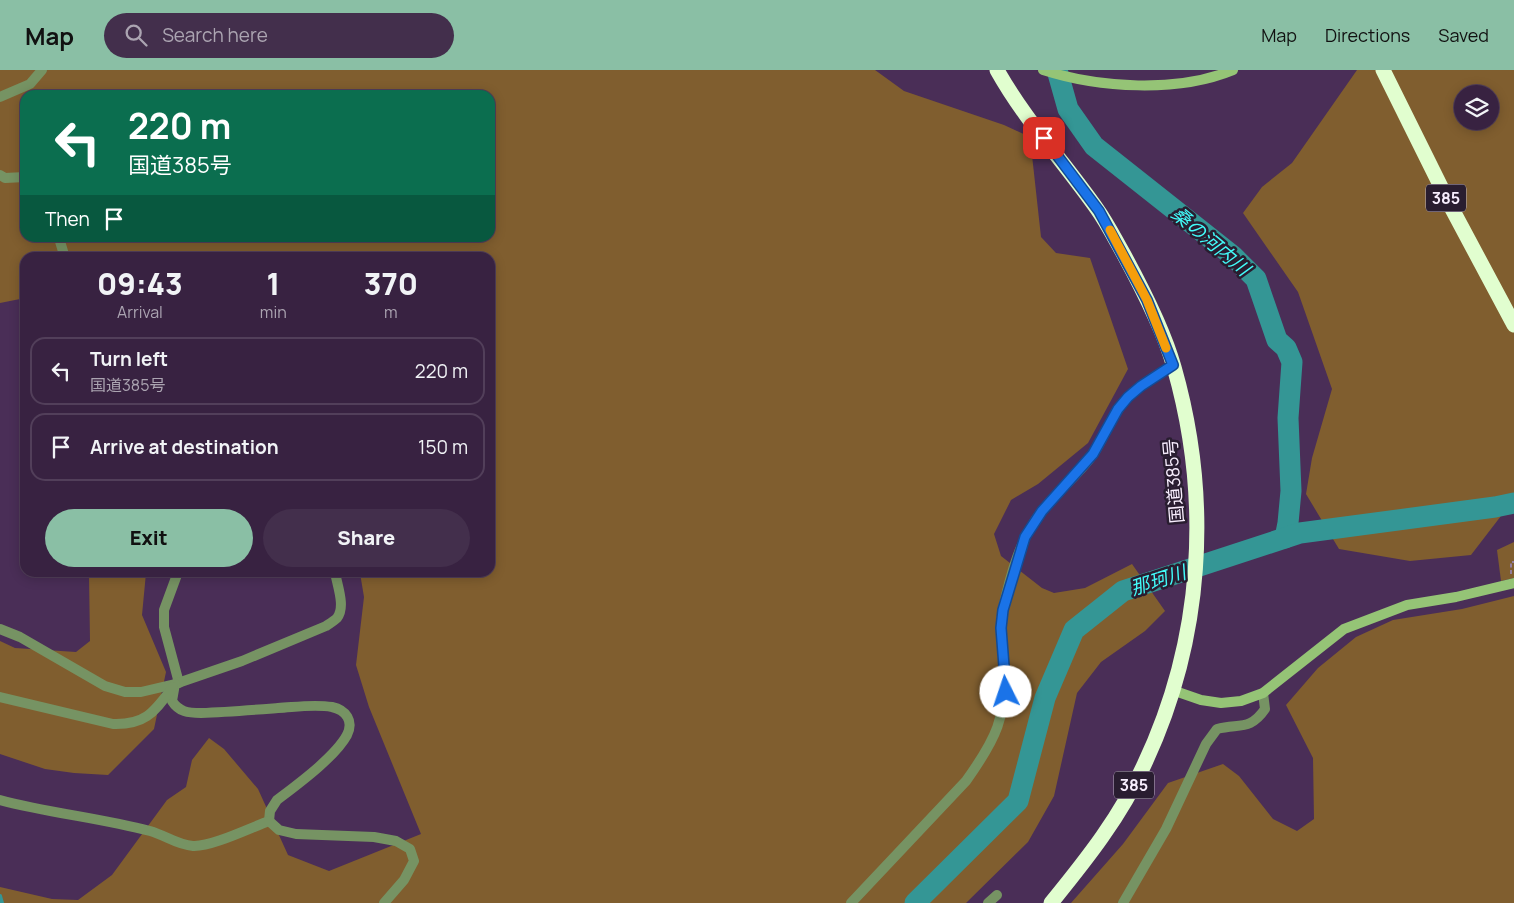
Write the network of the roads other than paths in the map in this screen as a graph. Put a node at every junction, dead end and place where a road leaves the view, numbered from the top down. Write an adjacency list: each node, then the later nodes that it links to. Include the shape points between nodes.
1 (42, 70): 6 (street, via 30,84)
2 (997, 70): 10 (highway, 国道385号 / 385, via 1011,94 1099,211 1147,300)
3 (1043, 70): 4 (street, via 1065,77 1125,85 1174,83)
4 (1233, 70)
5 (1383, 70): 9 (highway, 385)
6 (0, 97)
7 (0, 176): 8 (street)
8 (20, 177)
9 (1514, 325)
10 (1173, 365): 16 (highway, 国道385号 / 385, via 1190,436 1196,484 1198,546 1192,609); 23 (street, via 1128,397 1093,454 1033,523 1018,556 1003,610 1001,628 1006,692 1004,708 992,740 966,781)
11 (176, 577): 15 (street, via 164,610 164,626)
12 (335, 577): 15 (street, via 340,611 337,618 326,626 242,661)
13 (1514, 583): 17 (street, via 1406,605 1344,629)
14 (0, 628): 15 (street, via 105,686 125,692 141,692)
15 (177, 683): 18 (street, via 157,708 130,724 113,724); 20 (street, via 172,701 186,712 201,714 308,706 333,707 348,717 350,726 338,747 277,800 270,811)
16 (1174, 691): 17 (street, via 1221,703 1241,701); 25 (highway, 国道385号 / 385, via 1144,766 1122,806 1088,857)
17 (1263, 693): 26 (street, via 1265,709 1258,718 1246,726 1230,725 1217,729 1206,744 1166,829)
18 (0, 697)
19 (0, 800): 20 (street, via 152,831 177,843 194,846 214,842)
20 (269, 821): 22 (street, via 279,830 296,834 374,837 396,841 410,850 414,861 404,880)
21 (996, 895): 24 (street)
22 (384, 903)
23 (852, 903)
24 (988, 903)
25 (1051, 903)
26 (1123, 903)

